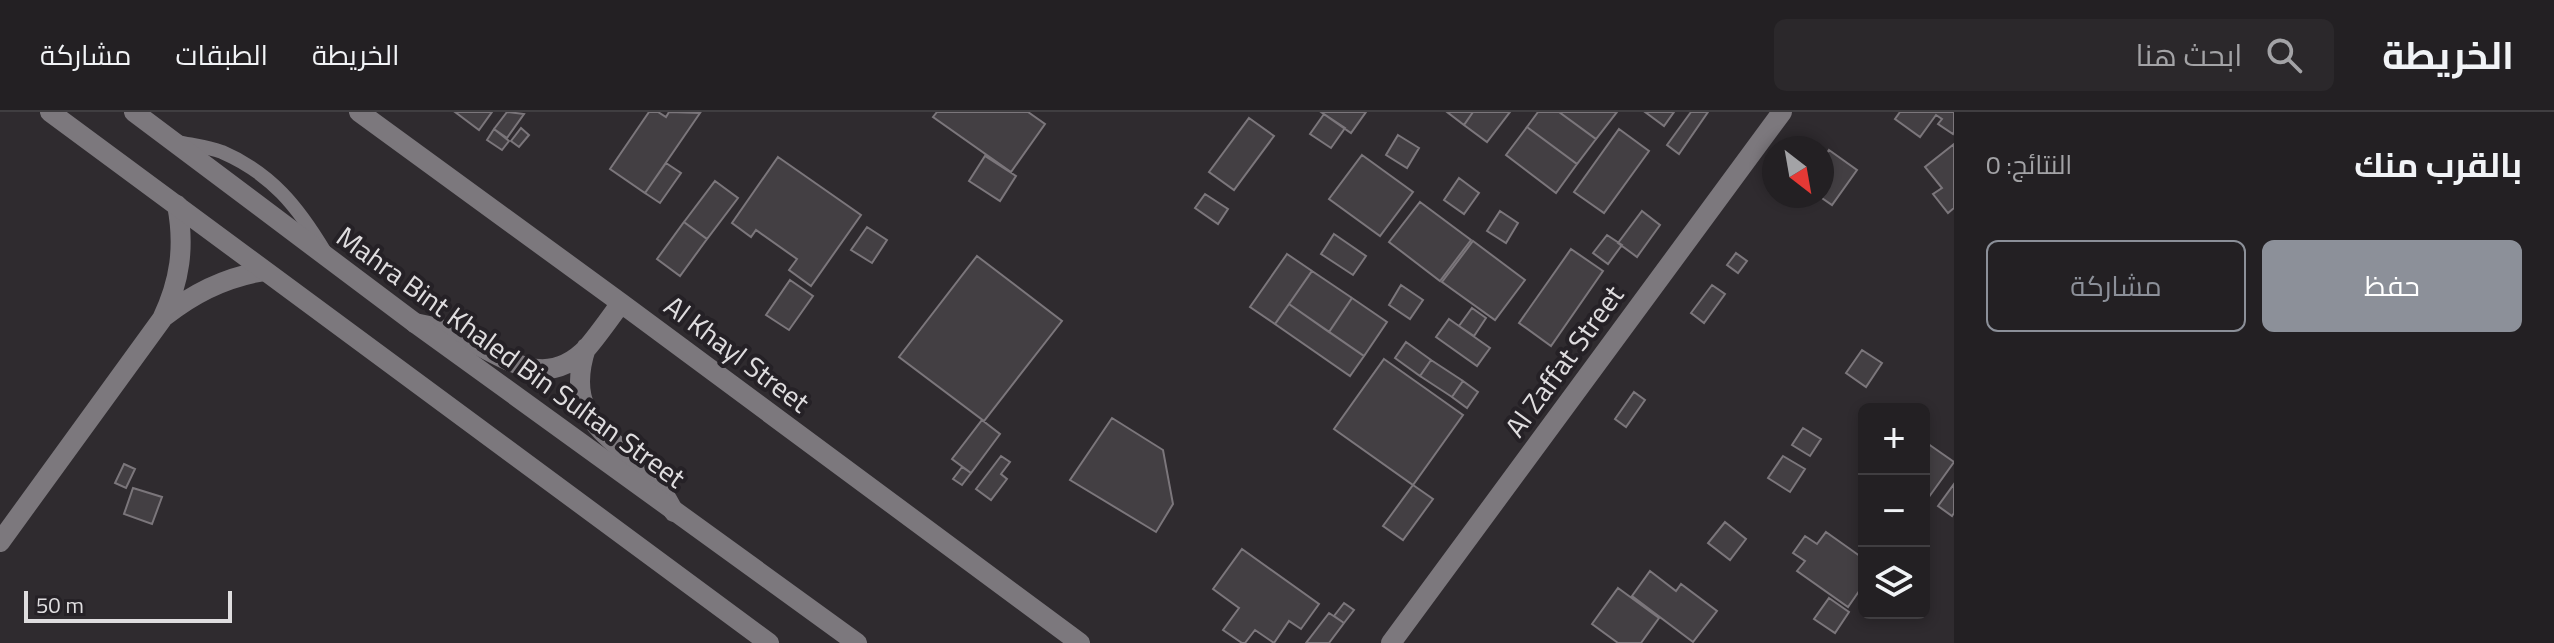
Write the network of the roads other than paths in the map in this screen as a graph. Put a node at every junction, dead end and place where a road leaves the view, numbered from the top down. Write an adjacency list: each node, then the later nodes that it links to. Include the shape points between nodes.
1 (50, 112): 5 (street)
2 (134, 112): 9 (street, Mahra Bint Khaled Bin Sultan Street)
3 (359, 112): 7 (street, Al Khayl Street)
4 (1782, 112): 16 (street, Al Zaffat Street)
5 (177, 205): 6 (street); 8 (street, via 182,252)
6 (264, 271): 8 (street, via 210,286); 13 (street)
7 (621, 303): 10 (street); 15 (street, Al Khayl Street)
8 (162, 319): 12 (street)
9 (415, 323): 10 (street, via 450,331 529,369 560,365); 11 (street, Mahra Bint Khaled Bin Sultan Street)
10 (586, 348): 11 (street, via 579,378 585,409 602,434 658,485)
11 (674, 512): 14 (street, Mahra Bint Khaled Bin Sultan Street)
12 (0, 542)
13 (769, 643)
14 (857, 643)
15 (1080, 643)
16 (1391, 643)

